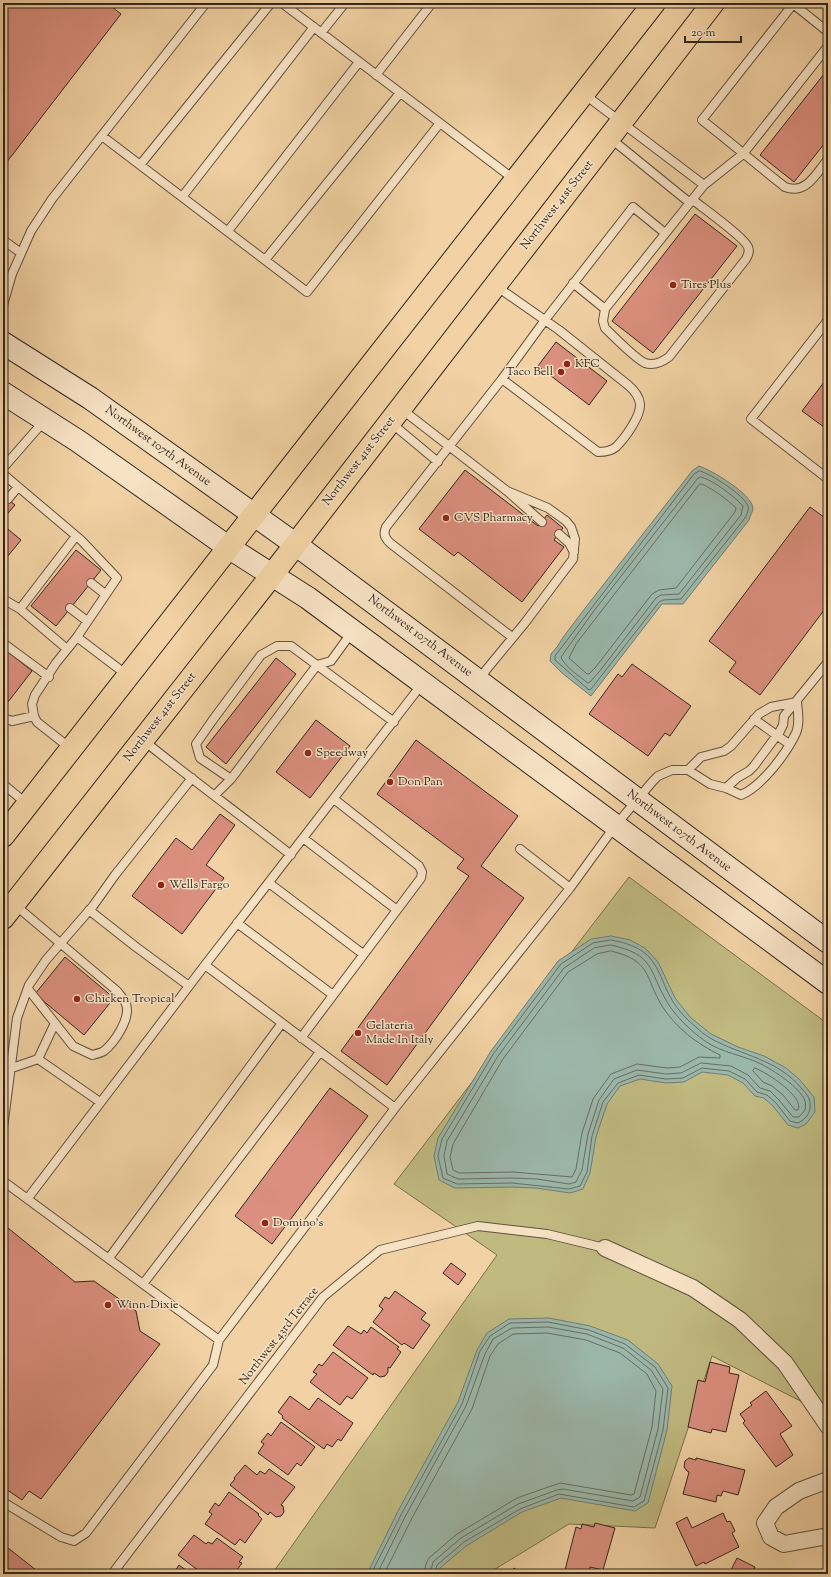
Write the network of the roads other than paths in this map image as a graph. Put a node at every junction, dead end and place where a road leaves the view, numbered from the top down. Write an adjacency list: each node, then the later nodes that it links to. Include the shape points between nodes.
1 (206, 3): 20 (lane)
2 (271, 3): 23 (lane)
3 (282, 3): 10 (lane)
4 (345, 3): 12 (lane)
5 (432, 3): 15 (lane)
6 (654, 3): 17 (main road)
7 (713, 3): 19 (main road, Northwest 41st Street)
8 (793, 3): 11 (lane); 21 (lane, via 702,120)
9 (828, 21): 11 (lane)
10 (314, 27): 12 (lane); 26 (lane)
11 (825, 30)
12 (321, 33): 14 (lane)
13 (828, 46): 21 (lane)
14 (359, 62): 15 (lane); 28 (lane)
15 (376, 75): 16 (lane)
16 (400, 93): 18 (lane); 32 (lane)
17 (584, 94): 19 (lane); 24 (main road)
18 (440, 123): 24 (lane); 32 (lane, via 307,292)
19 (615, 130): 25 (lane); 27 (lane); 34 (main road, Northwest 41st Street)
20 (102, 136): 23 (lane); 31 (lane, via 52,199 31,231)
21 (743, 154): 22 (lane, via 785,187 793,190 807,184); 25 (lane)
22 (828, 159)
23 (140, 165): 26 (lane)
24 (516, 180): 52 (main road)
25 (704, 185): 27 (lane)
26 (182, 196): 28 (lane)
27 (691, 201): 29 (lane); 36 (lane, via 743,240 749,254 674,351 658,363 651,364 642,360 605,328 603,321)
28 (228, 232): 32 (lane)
29 (665, 233): 33 (lane, via 633,207); 36 (lane)
30 (3, 240): 31 (lane)
31 (21, 253): 35 (lane)
32 (265, 260)
33 (573, 283): 36 (lane); 37 (lane)
34 (495, 285): 37 (lane); 42 (main road, Northwest 41st Street)
35 (3, 305)
36 (606, 309)
37 (545, 320): 40 (lane); 40 (lane, via 628,385 640,401 636,419 616,446 605,452 598,452)
38 (828, 320): 48 (lane, via 751,419)
39 (3, 343): 52 (main road, Northwest 107th Avenue, via 90,398)
40 (502, 379): 44 (lane)
41 (3, 393): 43 (main road)
42 (394, 415): 44 (lane); 45 (lane); 56 (main road, Northwest 41st Street)
43 (46, 419): 46 (lane); 57 (main road)
44 (450, 446): 45 (lane); 50 (lane)
45 (438, 462): 68 (lane, via 389,522 384,532 385,537)
46 (3, 468)
47 (3, 474): 49 (lane)
48 (828, 479)
49 (18, 487): 51 (lane); 55 (lane)
50 (507, 491): 53 (lane); 58 (lane, via 548,508 566,521 574,533)
51 (8, 499)
52 (254, 515): 56 (main road, Northwest 107th Avenue); 57 (main road)
53 (542, 522)
54 (558, 534): 58 (lane, via 569,543)
55 (76, 536): 61 (lane, via 117,578); 64 (lane, via 43,586)
56 (295, 544): 59 (main road, Northwest 41st Street); 75 (main road, Northwest 107th Avenue)
57 (228, 547): 59 (main road); 73 (main road)
58 (574, 553): 68 (lane, via 573,559)
59 (272, 575): 66 (main road); 83 (main road, Northwest 41st Street)
60 (91, 583): 61 (lane)
61 (105, 594): 65 (lane)
62 (3, 598): 64 (lane)
63 (70, 608): 65 (lane)
64 (20, 609): 70 (lane)
65 (87, 621): 67 (lane)
66 (353, 631): 72 (lane, via 331,660); 76 (main road)
67 (77, 637): 70 (lane); 73 (lane)
68 (512, 637): 75 (lane)
69 (3, 643): 74 (lane)
70 (67, 649): 74 (lane)
71 (828, 662): 77 (lane)
72 (317, 665): 81 (lane); 88 (lane); 88 (lane, via 291,646 277,646 261,655 220,709 196,744 200,758)
73 (128, 675): 85 (main road)
74 (49, 677): 78 (lane, via 33,699)
75 (480, 680): 93 (main road, Northwest 107th Avenue)
76 (423, 683): 81 (lane); 95 (main road)
77 (797, 702): 80 (lane, via 771,707); 82 (lane, via 784,716 783,725); 84 (lane, via 798,724)
78 (34, 716): 79 (lane, via 12,721); 85 (lane, via 40,725)
79 (3, 718)
80 (754, 719): 82 (lane); 86 (lane, via 731,746 724,751 701,757)
81 (394, 722): 92 (lane)
82 (777, 736): 84 (lane); 90 (lane, via 754,766)
83 (143, 740): 87 (lane); 104 (main road, Northwest 41st Street)
84 (789, 744): 90 (lane, via 763,780 751,789 740,795)
85 (71, 748): 94 (main road)
86 (688, 770): 90 (lane, via 710,784); 93 (lane, via 672,770 658,776)
87 (192, 778): 91 (lane); 102 (lane)
88 (231, 779): 91 (lane)
89 (3, 784): 94 (lane)
90 (726, 788)
91 (215, 795): 99 (lane)
92 (334, 799): 97 (lane); 103 (lane, via 419,866 421,878)
93 (637, 800): 95 (lane); 107 (main road, Northwest 107th Avenue)
94 (28, 804): 96 (main road)
95 (615, 826): 101 (lane); 110 (main road)
96 (3, 836)
97 (303, 838): 99 (lane); 103 (lane)
98 (520, 849): 101 (lane)
99 (290, 854): 100 (lane)
100 (268, 883): 105 (lane); 108 (lane)
101 (570, 888): 121 (lane)
102 (89, 910): 106 (lane); 111 (lane)
103 (397, 910): 108 (lane)
104 (9, 911): 106 (lane)
105 (237, 923): 109 (lane); 113 (lane)
106 (61, 942): 112 (lane); 114 (lane, via 116,991 126,1002 128,1010 125,1022 114,1040 103,1052 92,1055 73,1046)
107 (828, 942)
108 (363, 954): 113 (lane)
109 (205, 965): 111 (lane); 115 (lane)
110 (828, 983)
111 (189, 986): 120 (lane)
112 (28, 989): 114 (lane); 119 (lane, via 18,1018)
113 (332, 995): 116 (lane)
114 (55, 1023): 118 (lane)
115 (282, 1023): 116 (lane); 126 (lane)
116 (301, 1038): 117 (lane)
117 (320, 1052): 121 (lane); 127 (lane)
118 (38, 1059): 119 (lane); 120 (lane)
119 (12, 1068): 122 (lane)
120 (100, 1102): 124 (lane)
121 (395, 1108): 128 (lane)
122 (3, 1128)
123 (3, 1181): 124 (lane)
124 (28, 1198): 126 (lane)
125 (605, 1248): 129 (street, via 693,1288 740,1320 784,1363); 133 (lane, Northwest 43rd Terrace, via 547,1234 478,1226 380,1250 322,1298)
126 (108, 1258): 127 (lane)
127 (143, 1284): 128 (lane)
128 (219, 1340): 131 (lane, via 212,1365 86,1533 74,1541 60,1537)
129 (828, 1426)
130 (828, 1480): 132 (street, via 799,1491 776,1507 765,1523 771,1537 784,1544)
131 (3, 1502)
132 (828, 1536)
133 (112, 1574)

